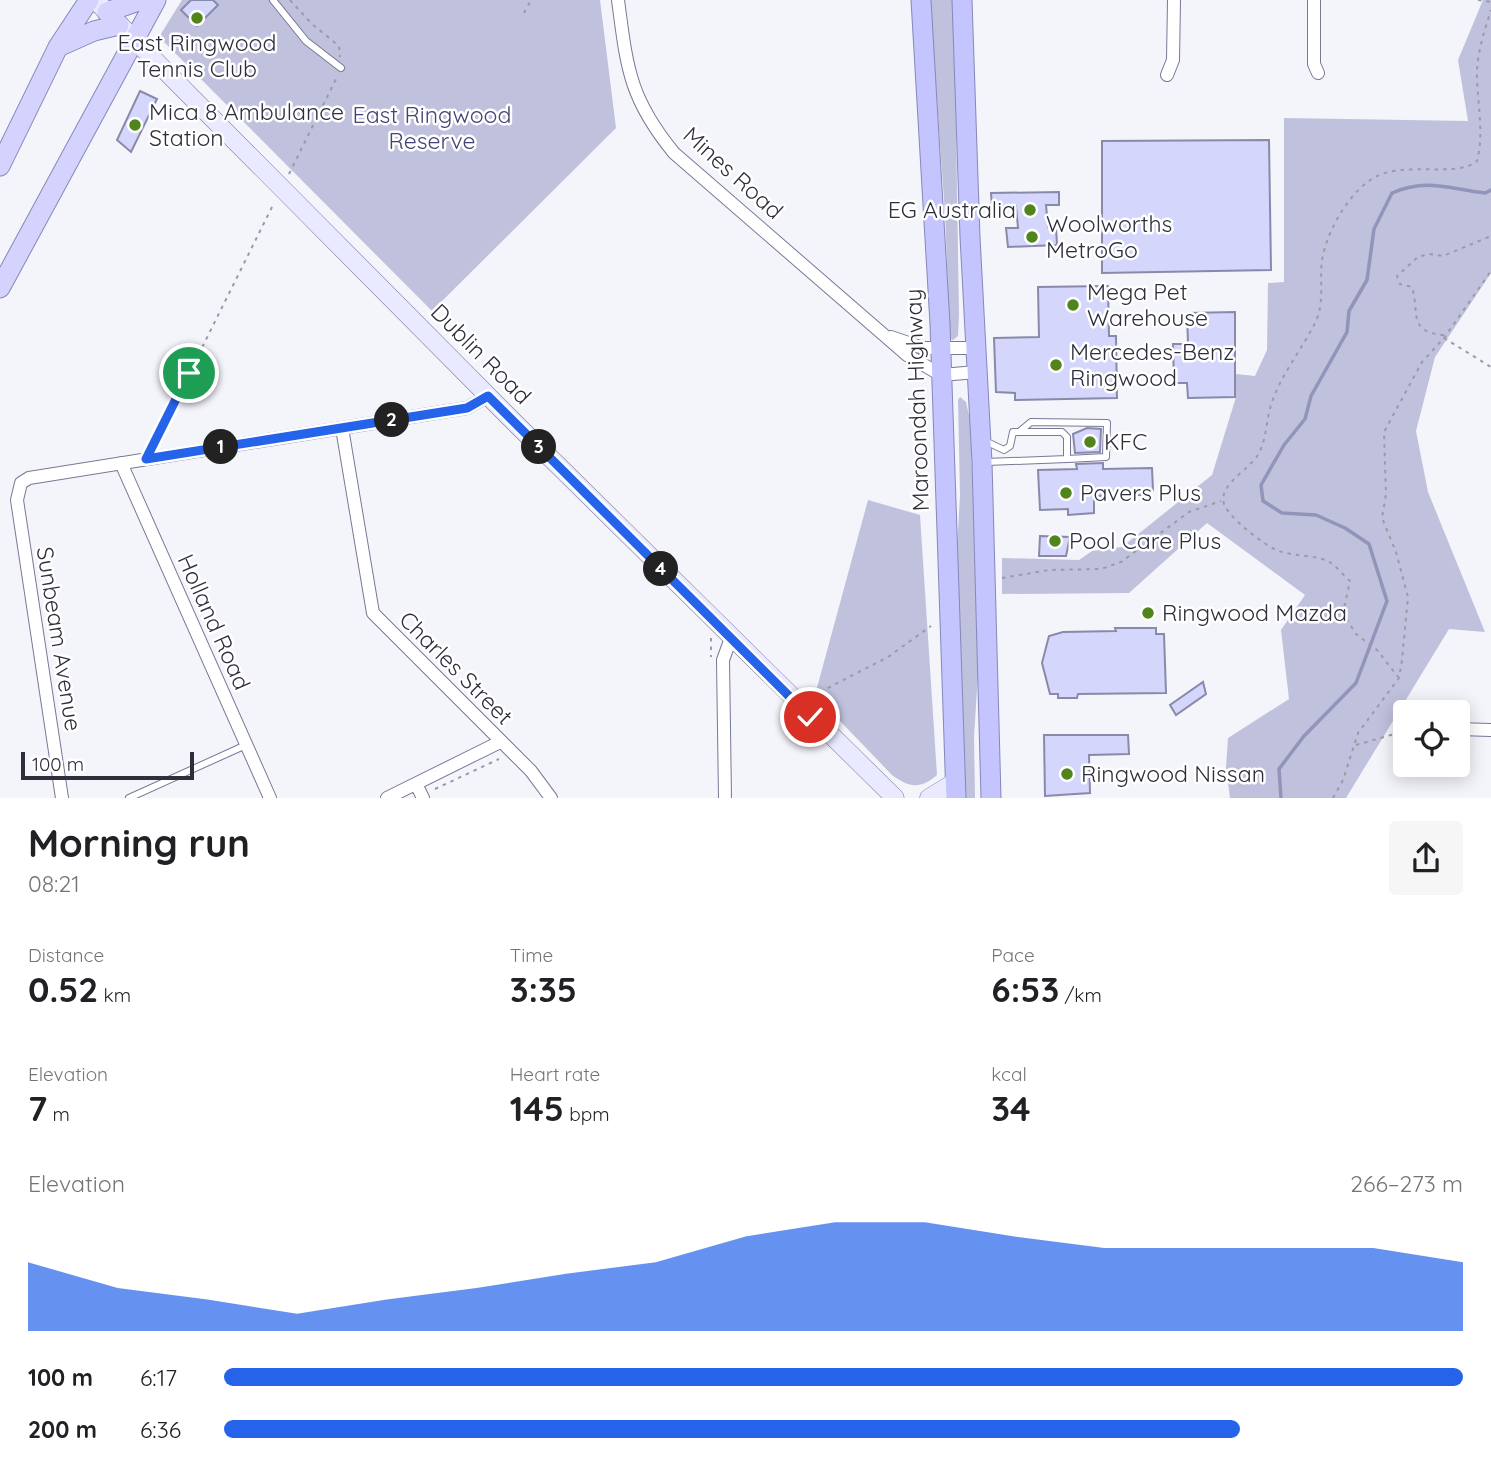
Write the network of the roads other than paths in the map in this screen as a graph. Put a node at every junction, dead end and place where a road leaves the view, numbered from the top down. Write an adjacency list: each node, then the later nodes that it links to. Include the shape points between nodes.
1 (89, 0): 12 (main road)
2 (141, 0): 10 (main road)
3 (156, 0): 11 (main road)
4 (273, 0): 13 (lane, via 306,41)
5 (618, 0): 18 (street, Mines Road, via 629,74 649,122 674,153)
6 (921, 0): 20 (highway, Maroondah Highway)
7 (962, 0): 19 (highway)
8 (1174, 0): 15 (street, via 1172,60)
9 (1314, 0): 14 (street, via 1314,64)
10 (107, 12): 11 (main road, Dublin Road); 12 (main road, via 94,31)
11 (135, 40): 17 (main road); 23 (main road, Dublin Road)
12 (58, 47): 16 (main road)
13 (341, 68)
14 (1318, 73)
15 (1167, 75)
16 (0, 166)
17 (0, 288)
18 (887, 336): 20 (street, Mines Road, via 916,348); 22 (street, Mines Road, via 906,355)
19 (975, 348): 20 (street, Mines Road); 21 (highway)
20 (941, 350): 22 (highway, Maroondah Highway)
21 (977, 372): 22 (street); 26 (highway)
22 (941, 375): 35 (highway, Maroondah Highway)
23 (488, 396): 24 (street, via 467,408); 30 (main road, Dublin Road)
24 (342, 428): 29 (street); 33 (street, Charles Street, via 373,613)
25 (1019, 432): 26 (lane, via 1013,432 1010,446 1004,450); 27 (lane, via 1062,432 1067,437); 27 (lane, via 1031,422 1107,424 1106,457)
26 (981, 438): 28 (highway)
27 (1067, 459): 28 (lane)
28 (982, 462): 45 (highway)
29 (121, 463): 34 (street, Holland Road); 37 (street, Sunbeam Avenue, via 29,478 18,487)
30 (731, 638): 42 (street, via 723,660); 43 (main road, Dublin Road)
31 (1470, 730): 32 (street)
32 (1491, 730)
33 (500, 742): 36 (street); 41 (street, Charles Street)
34 (246, 745): 38 (lane); 39 (street, Holland Road)
35 (955, 790): 44 (main road)
36 (421, 792): 40 (street)
37 (62, 798)
38 (129, 798)
39 (270, 798)
40 (387, 798)
41 (551, 798)
42 (725, 798)
43 (895, 798)
44 (929, 798)
45 (990, 798)

